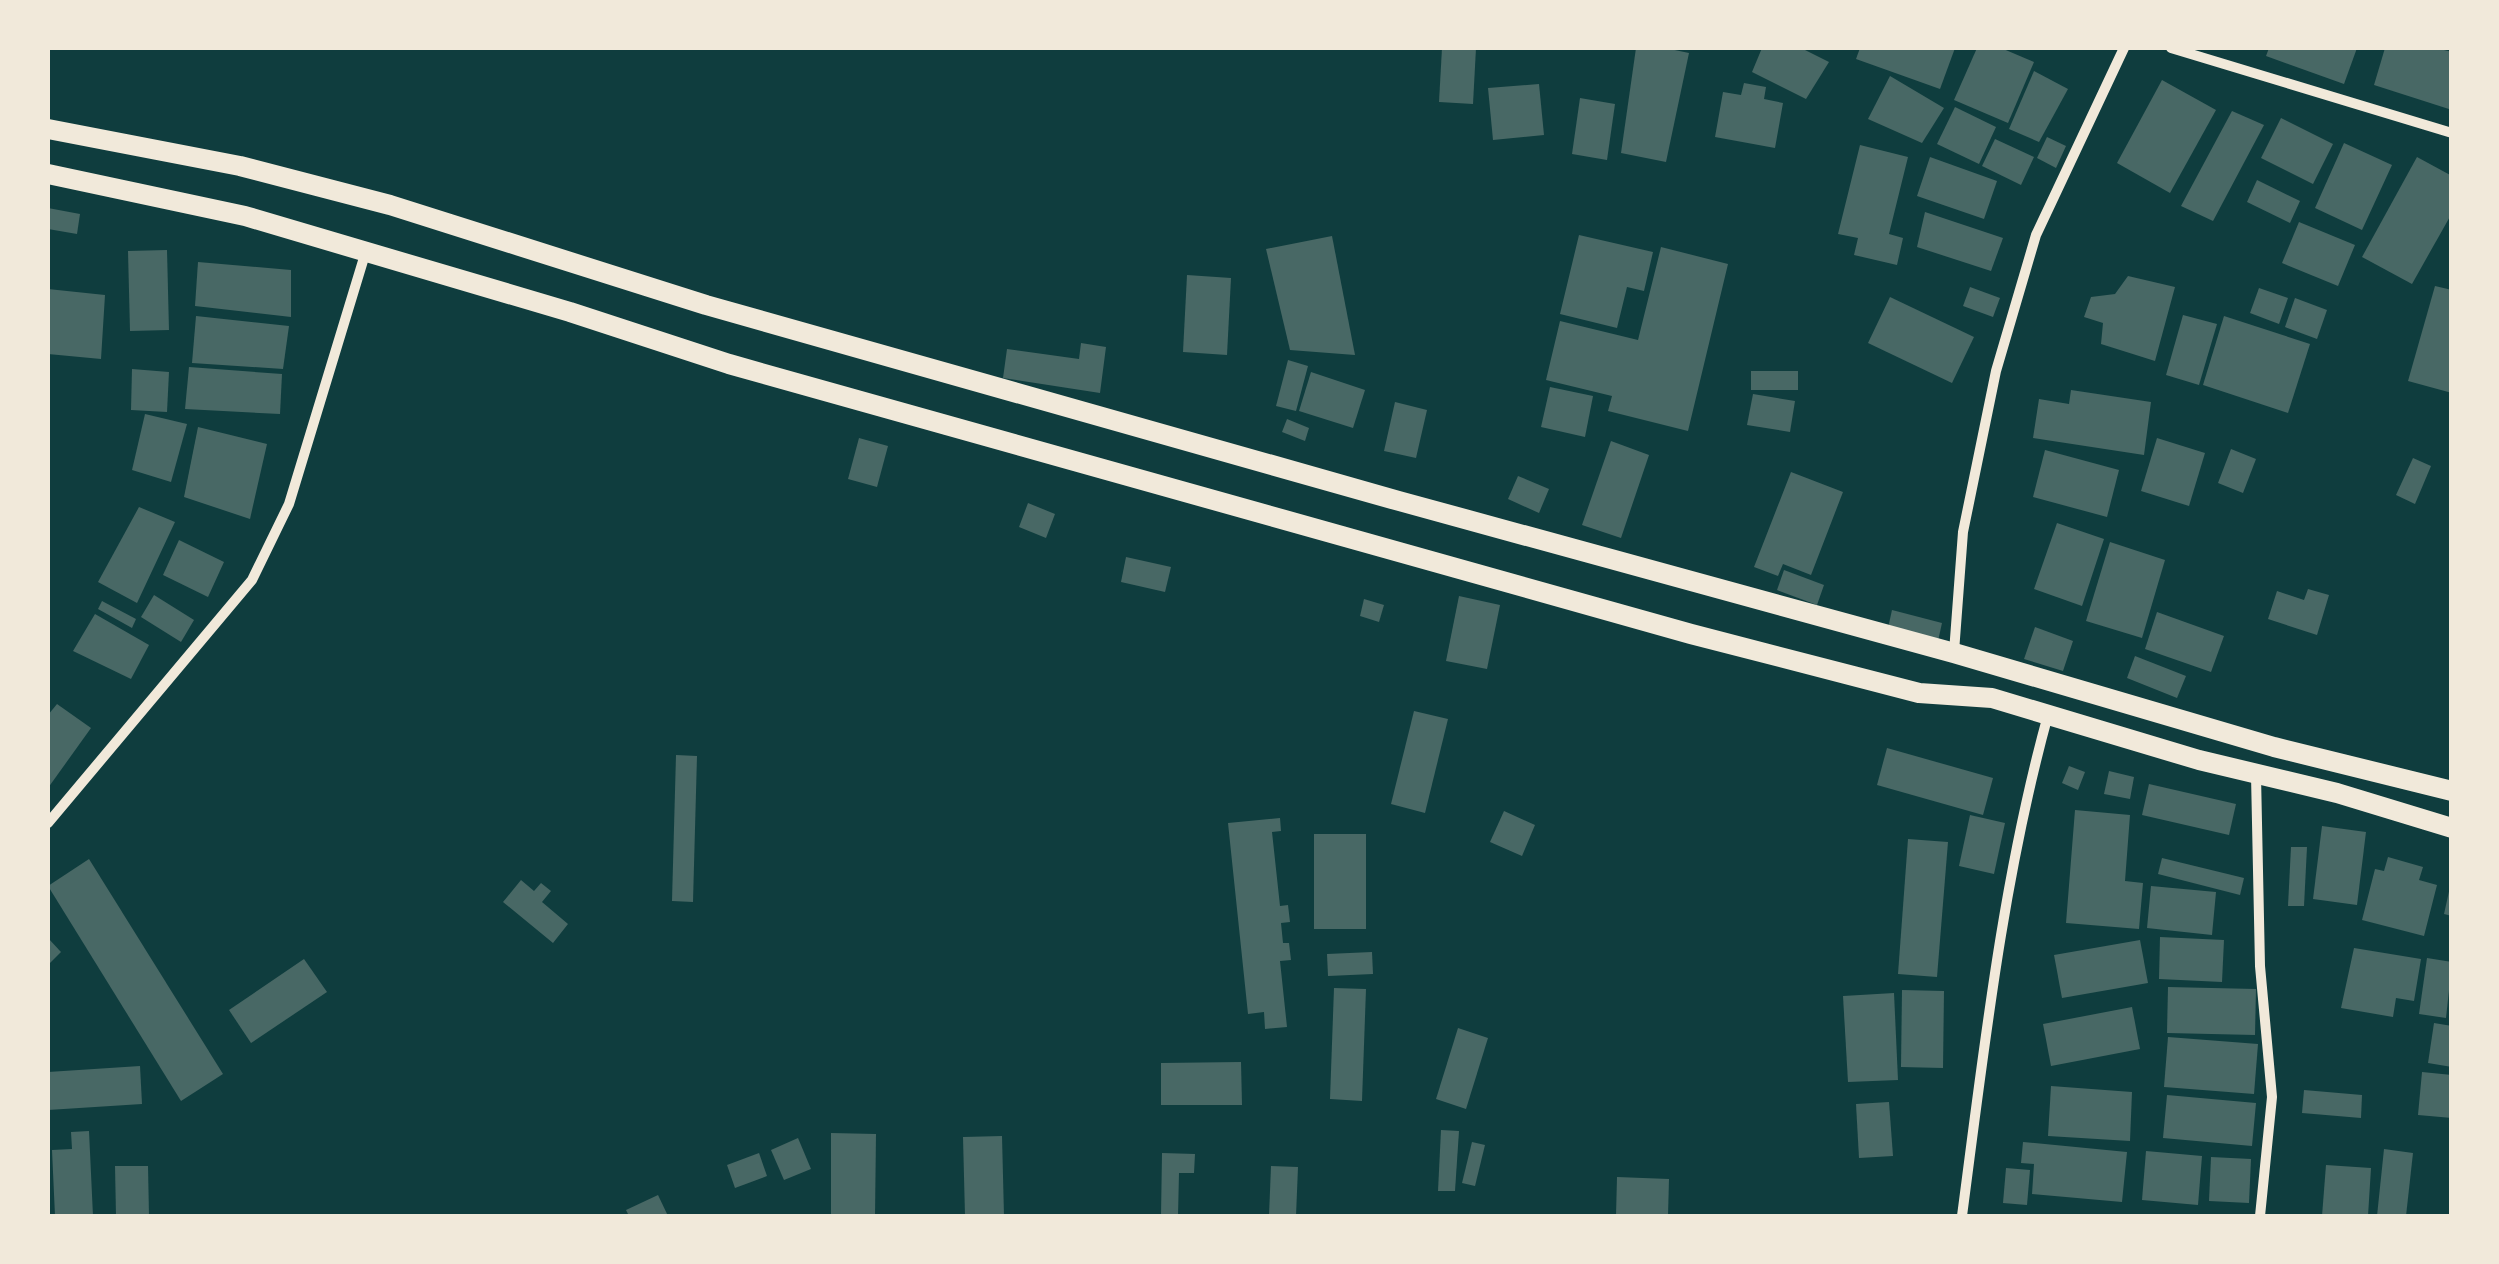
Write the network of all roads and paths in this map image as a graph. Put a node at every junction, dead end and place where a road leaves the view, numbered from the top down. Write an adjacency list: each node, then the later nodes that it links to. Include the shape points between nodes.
1 (2124, 48): 7 (street, via 2036,235 1996,371 1963,532)
2 (2171, 48): 4 (street)
3 (48, 130): 7 (main road, via 240,166 390,205 706,305)
4 (2452, 133)
5 (48, 174): 6 (main road)
6 (366, 250): 8 (main road, via 729,364 1692,634 1919,693 1992,698); 11 (street, via 289,504 252,580)
7 (1954, 653): 10 (main road, via 2274,747)
8 (2049, 714): 9 (main road); 13 (street, via 2025,806)
9 (2256, 774): 12 (main road); 14 (street, via 2260,966 2272,1098)
10 (2452, 790)
11 (48, 823)
12 (2452, 828)
13 (1962, 1216)
14 (2260, 1216)

